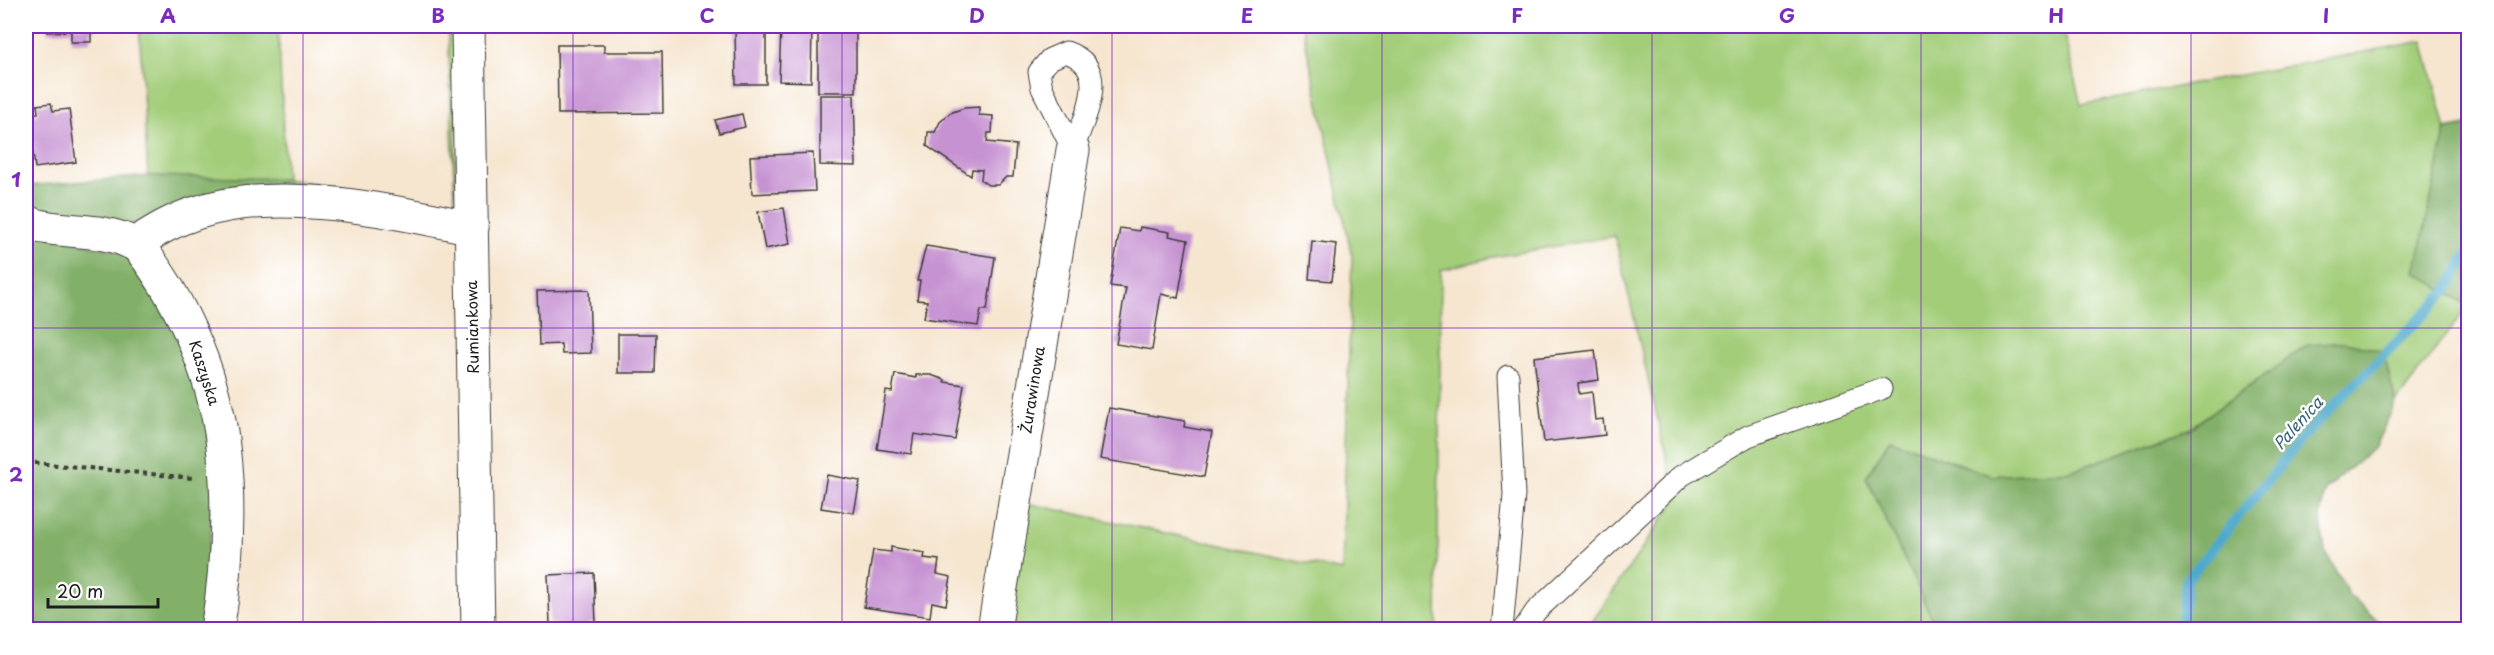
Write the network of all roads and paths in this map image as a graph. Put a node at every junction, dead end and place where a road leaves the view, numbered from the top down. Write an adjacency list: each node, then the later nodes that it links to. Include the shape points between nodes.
1 (468, 26): 4 (street, Rumiankowa)
2 (1072, 150): 14 (street, Żurawinowa)
3 (26, 222): 5 (street, via 41,228 113,235)
4 (472, 228): 5 (street, via 406,213 298,201 240,202 166,224); 13 (street, Rumiankowa)
5 (135, 244): 9 (street, Kaszyska, via 187,322 202,359 215,403)
6 (1508, 376): 15 (lane, via 1514,495)
7 (1881, 389): 16 (lane, via 1748,436 1681,476 1536,611)
8 (26, 462): 9 (path)
9 (224, 481): 12 (street, Kaszyska, via 225,544)
10 (26, 531): 11 (path)
11 (26, 554)
12 (217, 630)
13 (478, 630)
14 (994, 630)
15 (1502, 630)
16 (1523, 630)

